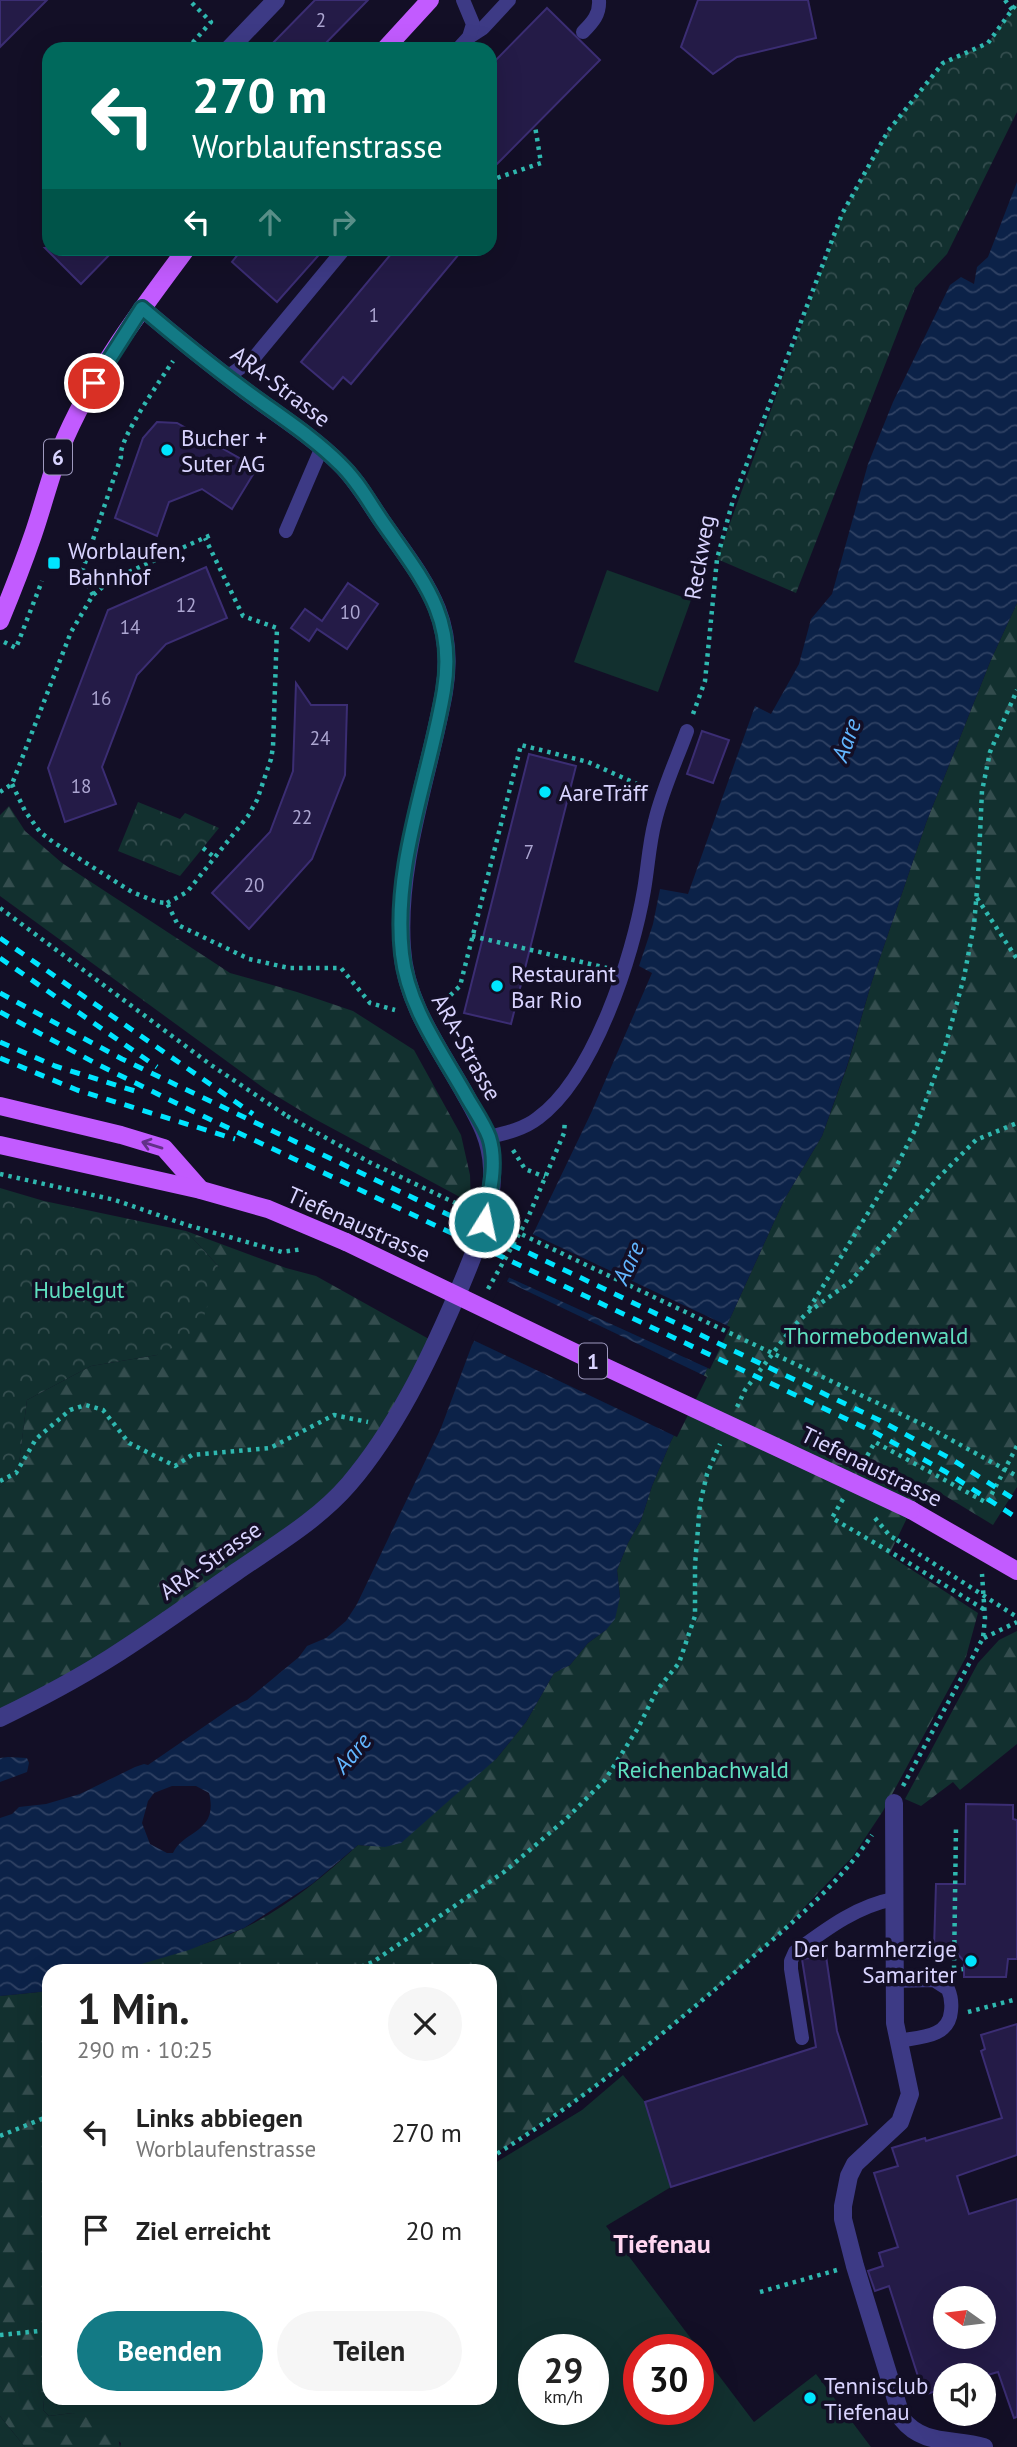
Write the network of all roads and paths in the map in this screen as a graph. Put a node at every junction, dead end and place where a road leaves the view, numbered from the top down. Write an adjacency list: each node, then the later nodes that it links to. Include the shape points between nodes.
1 (189, 0): 12 (path, via 211,22)
2 (276, 0): 13 (street)
3 (430, 0): 14 (main road)
4 (463, 0): 11 (lane, via 473,24)
5 (509, 0): 11 (lane)
6 (599, 0): 10 (lane, via 600,9)
7 (1005, 0): 9 (path)
8 (1017, 4): 9 (path, Reckweg)
9 (1013, 11): 30 (path, Reckweg, via 988,43 943,63 888,131 842,214 733,499 717,559 705,681)
10 (583, 32)
11 (469, 37): 15 (lane)
12 (193, 42)
13 (236, 42)
14 (391, 42)
15 (464, 42)
16 (534, 126): 17 (path, via 541,163)
17 (497, 178)
18 (181, 256): 20 (main road, 6)
19 (338, 256): 22 (lane, via 253,359)
20 (142, 308): 22 (street, ARA-Strasse); 28 (main road, 6, via 94,383 62,447)
21 (163, 376): 27 (path, via 120,450 83,569)
22 (227, 377): 23 (street, ARA-Strasse)
23 (322, 447): 24 (lane); 47 (street, ARA-Strasse, via 356,481 423,578 445,634 444,688 405,867 402,953 407,985 420,1017)
24 (286, 531)
25 (213, 534): 26 (path)
26 (205, 538): 27 (path, via 111,580); 35 (path, via 243,616 277,628 271,759 248,816)
27 (93, 595): 31 (path, via 71,632)
28 (0, 621)
29 (1017, 690): 36 (path, via 990,752 982,790)
30 (687, 731): 33 (lane)
31 (12, 784): 32 (path); 37 (path, via 25,811 53,842 132,892)
32 (0, 792)
33 (663, 796): 39 (path, via 588,762 521,745); 41 (lane, via 650,841 638,920)
34 (203, 848): 35 (path)
35 (214, 857): 37 (path, via 187,892)
36 (976, 897): 40 (path); 53 (path, via 964,977 944,1051 915,1130)
37 (167, 903): 43 (path, via 178,925 249,959 289,968 341,968 370,1003)
38 (0, 908): 59 (path, bridge, via 211,1065 287,1116 369,1162 926,1426)
39 (472, 936): 41 (path); 42 (path, via 460,986)
40 (1017, 959)
41 (622, 972): 44 (lane, via 602,1026)
42 (440, 1005)
43 (390, 1009)
44 (569, 1085): 47 (lane, via 537,1120); 49 (path, via 564,1133 545,1177 525,1169)
45 (0, 1106): 51 (main road, one-way to 45, via 164,1148)
46 (1017, 1123): 53 (path, via 976,1140 850,1282)
47 (489, 1138): 55 (street, ARA-Strasse, via 493,1173 484,1222 436,1343)
48 (0, 1145): 51 (main road, Tiefenaustrasse / 1)
49 (515, 1151)
50 (0, 1174): 52 (path, via 114,1200 282,1252)
51 (201, 1190): 63 (main road, Tiefenaustrasse / 1, bridge, via 306,1224 911,1510)
52 (310, 1248)
53 (807, 1313): 54 (path, via 745,1390)
54 (735, 1413)
55 (390, 1427): 60 (path, via 334,1415 270,1448 192,1455 175,1466 129,1443 103,1410 86,1405 70,1410 36,1439 16,1473); 68 (street, ARA-Strasse, via 348,1485 308,1522 108,1659)
56 (724, 1435): 72 (path, via 700,1504 695,1616 679,1663 657,1690 605,1780 504,1872)
57 (1017, 1446): 58 (path, via 987,1503 875,1442)
58 (869, 1453)
59 (1017, 1476)
60 (0, 1481)
61 (835, 1514): 65 (path, via 832,1518)
62 (897, 1540): 64 (path)
63 (1017, 1571)
64 (984, 1594): 65 (path); 66 (path)
65 (985, 1610): 67 (path)
66 (1017, 1620): 67 (path)
67 (983, 1638): 69 (path)
68 (0, 1718)
69 (894, 1803): 71 (street); 81 (path, via 856,1859 780,1933 577,2102)
70 (956, 1826): 73 (path, via 954,1969)
71 (894, 1899): 74 (street); 77 (lane, via 849,1915 795,1952 791,1969)
72 (368, 1964)
73 (964, 1969)
74 (894, 1981): 76 (lane, via 940,1982 950,1995); 78 (street)
75 (1017, 1999): 76 (path)
76 (951, 2017): 78 (lane, via 937,2034)
77 (802, 2038)
78 (898, 2041): 82 (street, via 910,2094 904,2114 855,2164 845,2191 843,2219)
79 (42, 2119): 80 (path)
80 (0, 2136)
81 (497, 2153)
82 (855, 2266): 83 (path); 86 (street, via 902,2420 925,2438)
83 (760, 2292)
84 (42, 2331): 85 (path)
85 (0, 2335)
86 (984, 2447)

